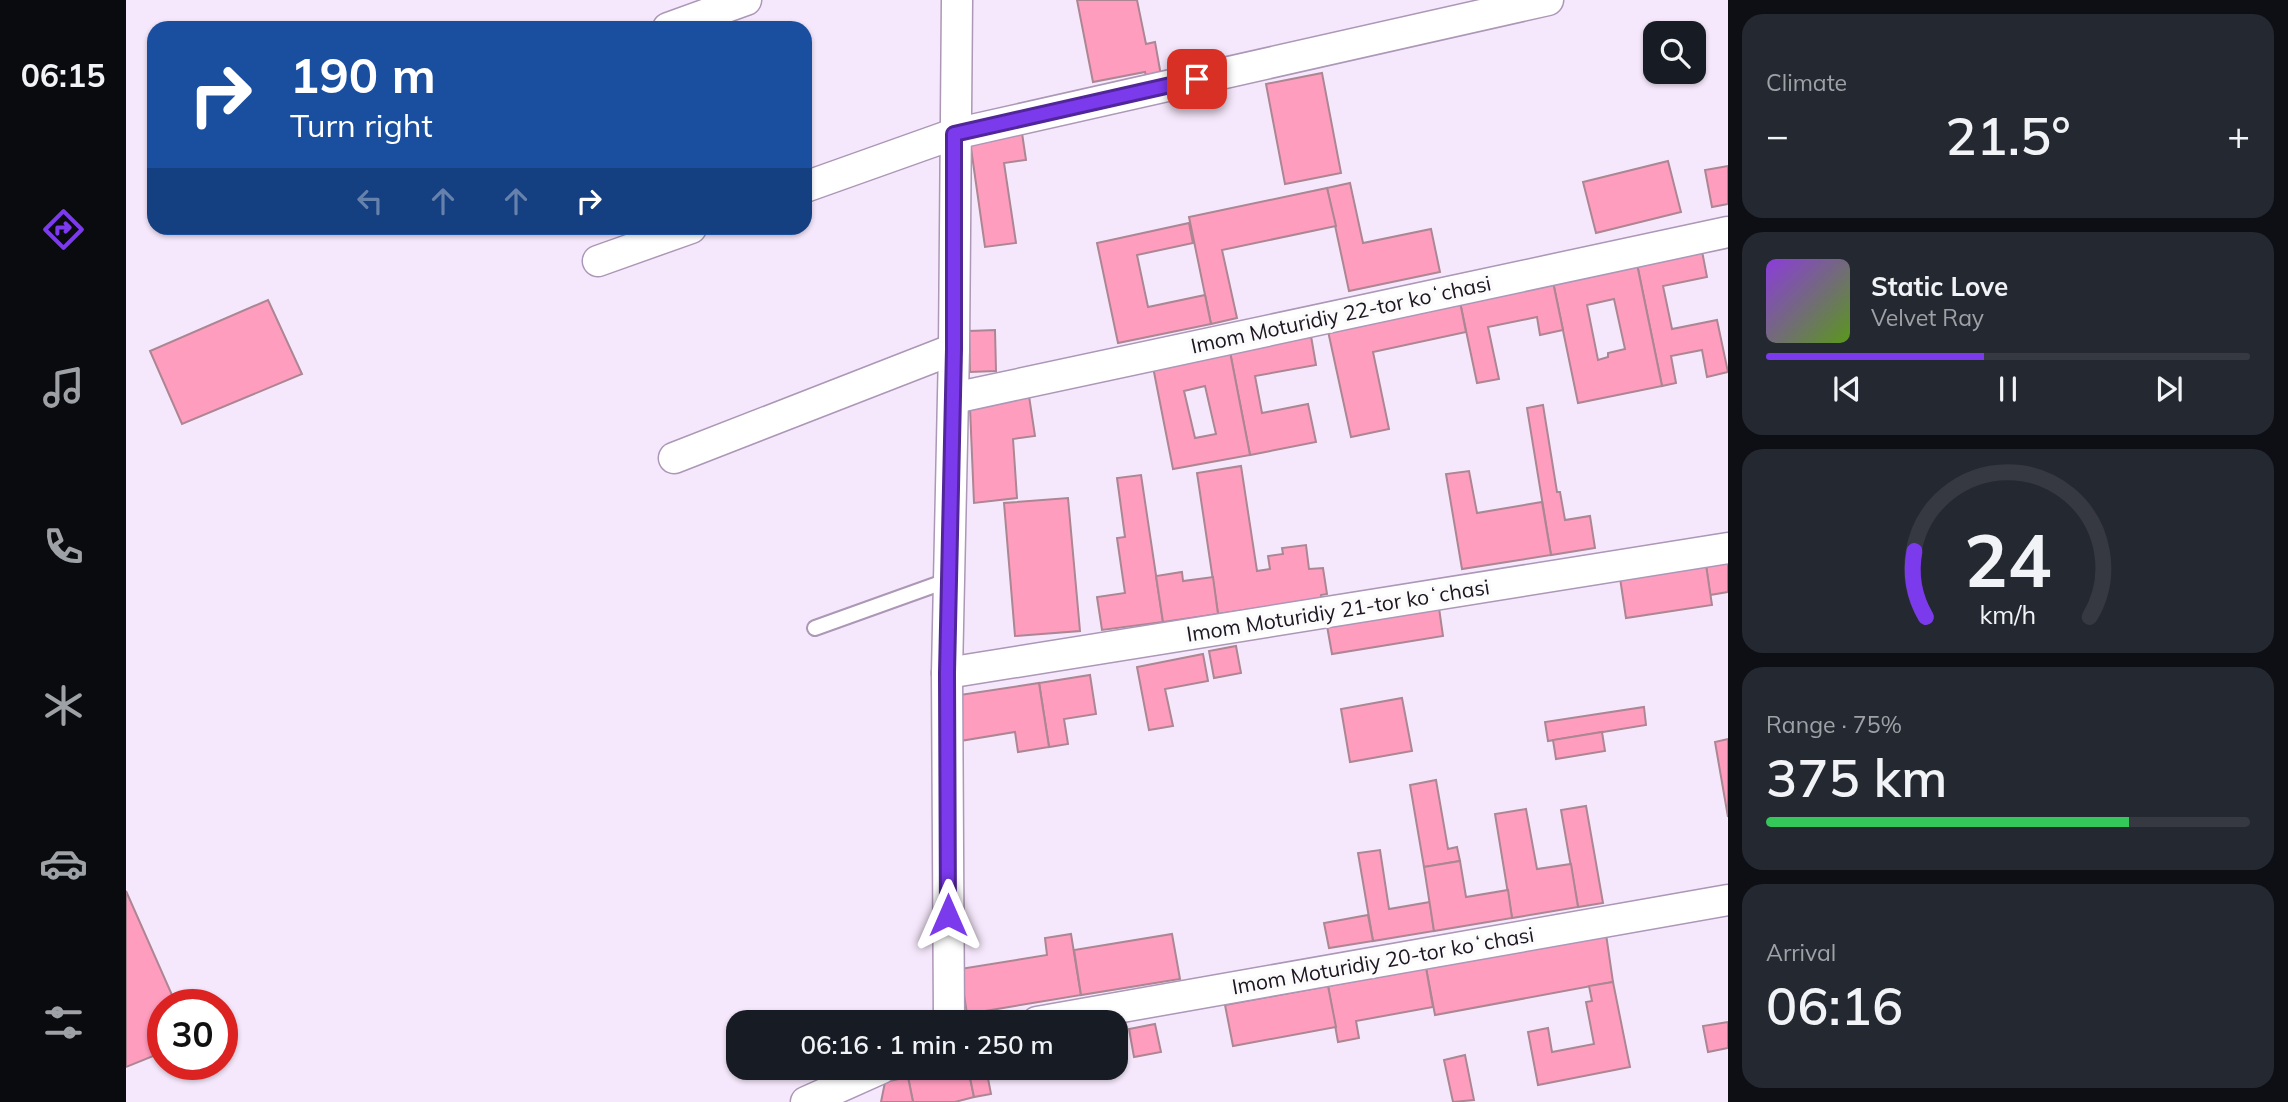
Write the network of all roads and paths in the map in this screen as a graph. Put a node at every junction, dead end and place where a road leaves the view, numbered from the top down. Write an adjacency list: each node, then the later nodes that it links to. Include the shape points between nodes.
1 (746, 0): 4 (street)
2 (957, 0): 5 (street)
3 (1548, 0): 5 (street)
4 (688, 21)
5 (954, 134): 6 (street); 10 (street)
6 (812, 185)
7 (1728, 232): 11 (street, Imom Moturidiy 22-tor koʻchasi)
8 (671, 235): 9 (street)
9 (597, 261)
10 (954, 349): 11 (street); 12 (street)
11 (954, 398): 14 (street)
12 (674, 458)
13 (1728, 548): 16 (street, Imom Moturidiy 21-tor koʻchasi)
14 (949, 580): 15 (lane); 16 (street)
15 (815, 628)
16 (947, 673): 18 (street)
17 (1728, 900): 19 (street, Imom Moturidiy 20-tor koʻchasi)
18 (949, 1010)
19 (1106, 1010)
20 (856, 1080): 21 (street)
21 (806, 1102)

